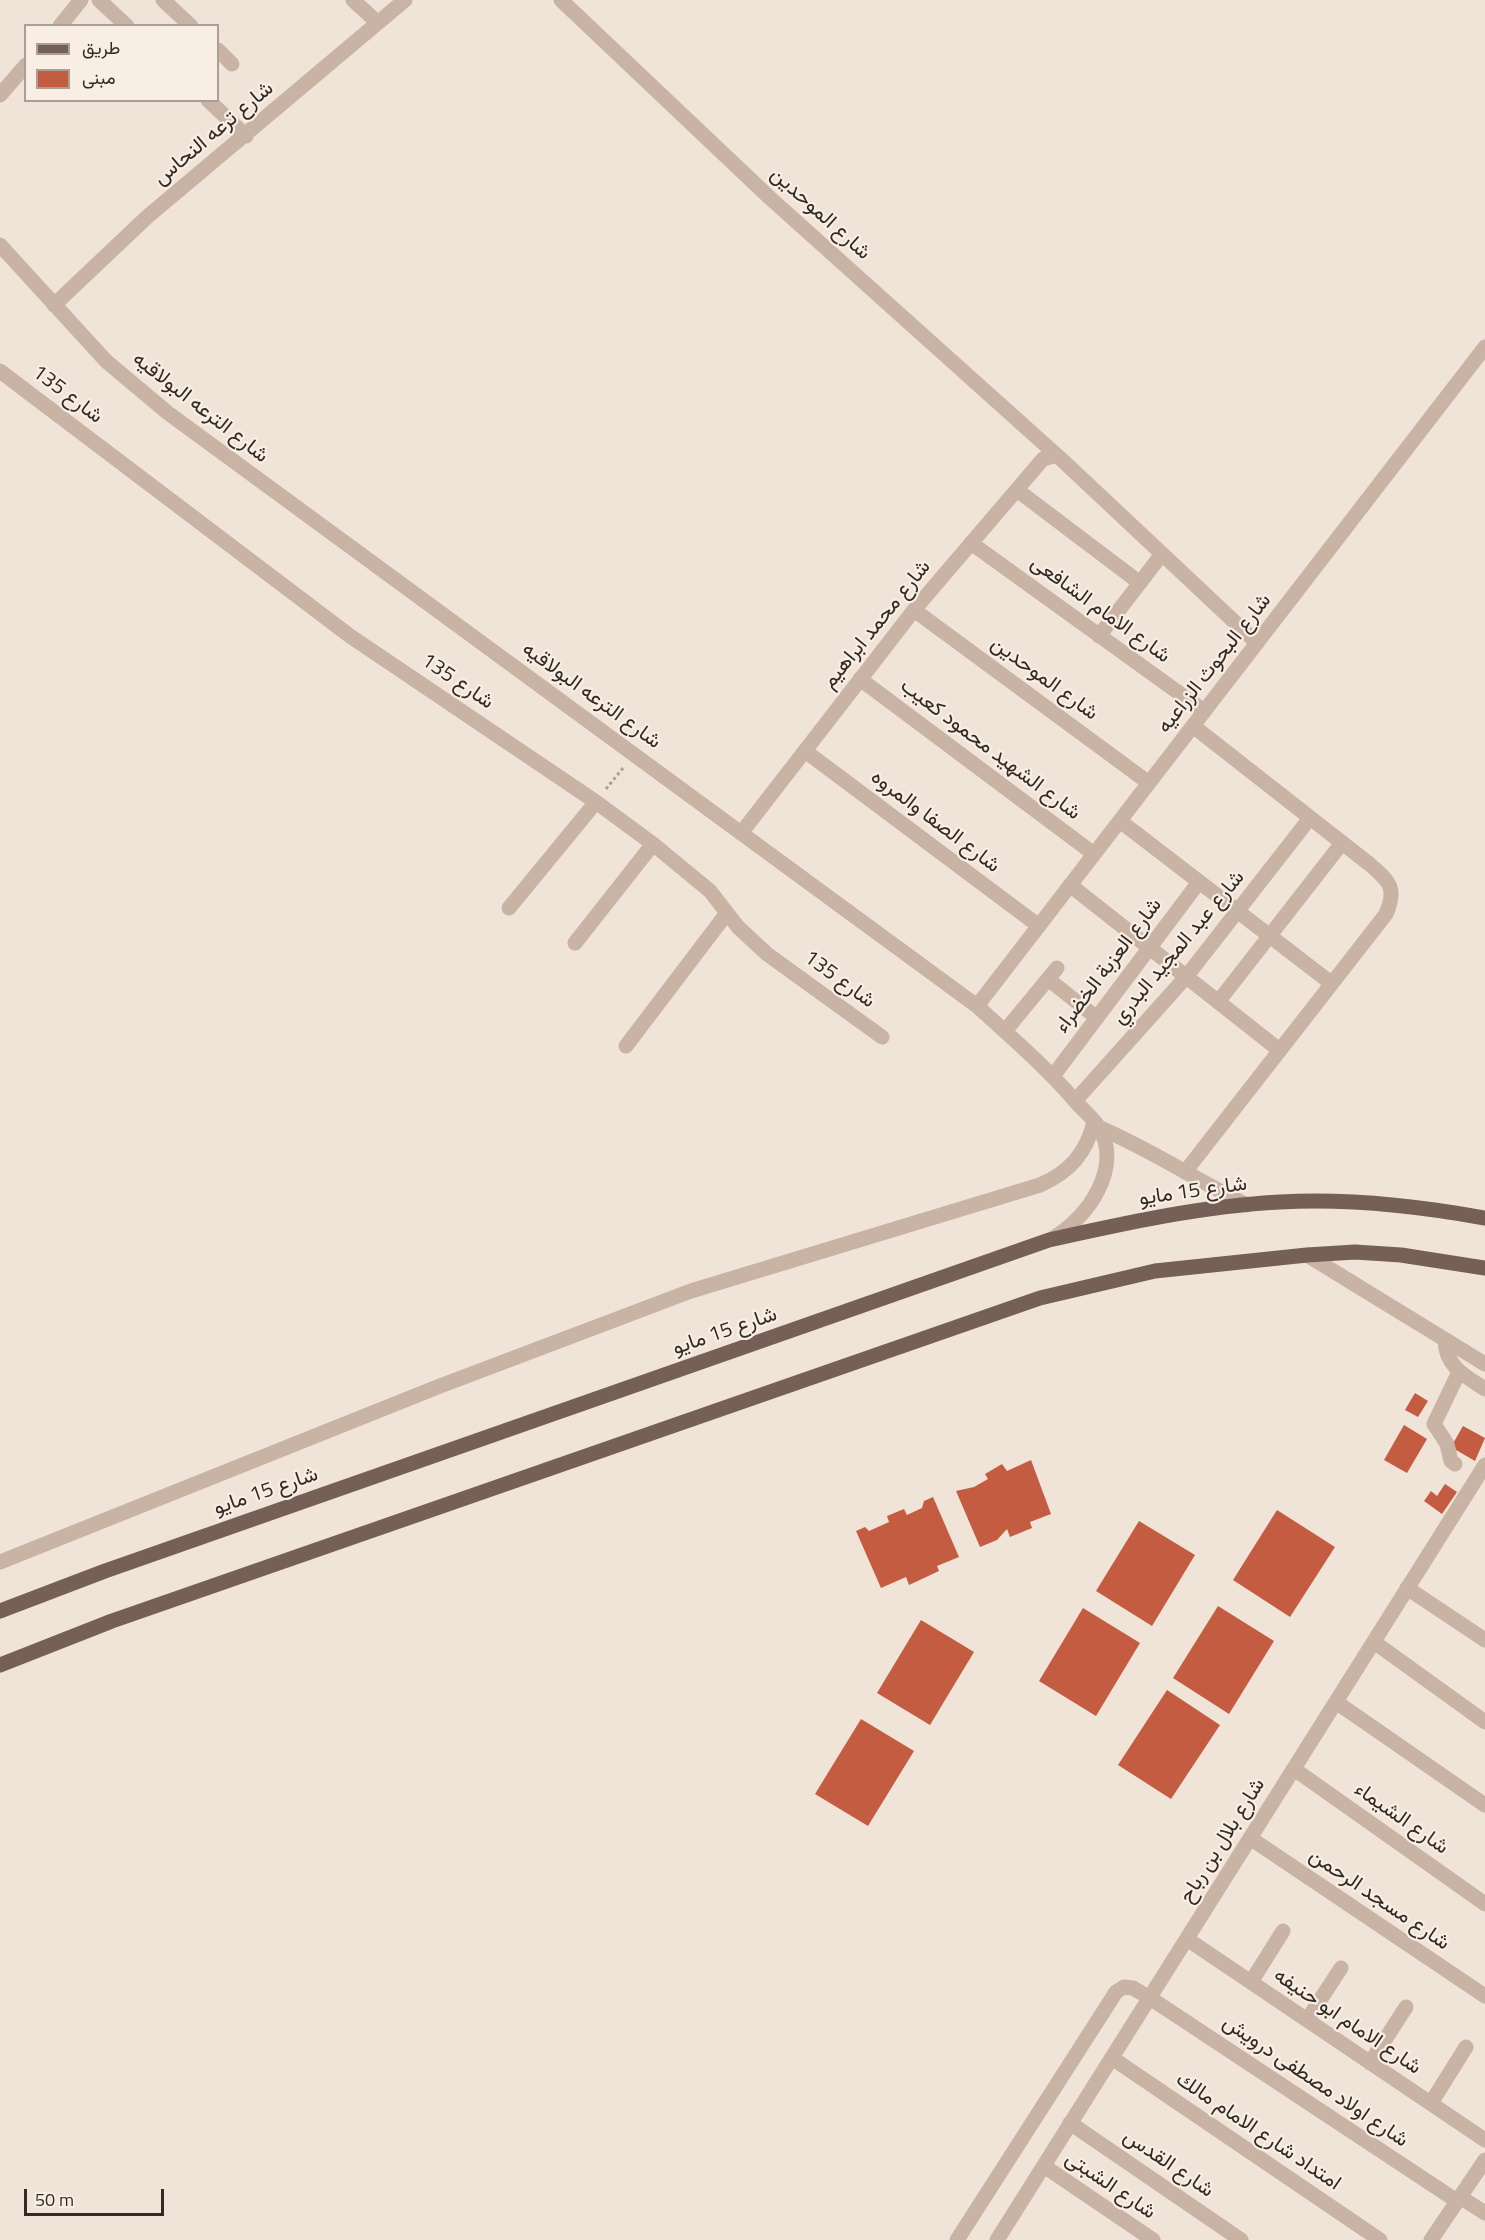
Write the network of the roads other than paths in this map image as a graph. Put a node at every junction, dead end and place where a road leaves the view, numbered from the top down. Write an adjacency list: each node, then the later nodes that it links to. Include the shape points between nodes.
1 (81, 0): 8 (street)
2 (99, 0): 9 (street)
3 (163, 0): 10 (street)
4 (353, 0): 7 (street)
5 (405, 0): 7 (street, شارع ترعه النحاس)
6 (561, 0): 21 (street, شارع الموحدين, via 770,198)
7 (378, 23): 16 (street, شارع ترعه النحاس)
8 (62, 24)
9 (125, 24)
10 (189, 24)
11 (219, 51): 12 (street)
12 (232, 64)
13 (24, 67): 14 (street)
14 (0, 95)
15 (210, 102): 16 (street)
16 (246, 136): 18 (street, شارع ترعه النحاس, via 147,217)
17 (1, 247): 18 (street, شارع الترعه البولاقيه)
18 (54, 305): 37 (street, شارع الترعه البولاقيه, via 106,361 168,413)
19 (1485, 347): 28 (street, شارع البحوث الزراعيه)
20 (0, 371): 34 (street, شارع 135, via 350,636)
21 (1054, 456): 22 (street, شارع محمد ابراهيم, via 1043,459); 24 (street, شارع الموحدين)
22 (1017, 490): 23 (street, شارع محمد ابراهيم); 25 (street)
23 (971, 543): 26 (street, شارع محمد ابراهيم); 27 (street, شارع الامام الشافعى)
24 (1162, 554): 25 (street); 28 (street, شارع الموحدين)
25 (1140, 583): 27 (street)
26 (914, 610): 29 (street, شارع محمد ابراهيم); 33 (street, شارع الموحدين)
27 (1099, 636): 30 (street, شارع الامام الشافعى)
28 (1257, 643): 30 (street, شارع البحوث الزراعيه)
29 (860, 679): 32 (street, شارع محمد ابراهيم); 40 (street, شارع الشهيد محمود كعيب)
30 (1204, 711): 31 (street, شارع البحوث الزراعيه)
31 (1193, 726): 33 (street, شارع البحوث الزراعيه); 35 (street)
32 (805, 751): 37 (street, شارع محمد ابراهيم); 46 (street, شارع الصفا والمروه)
33 (1149, 783): 36 (street, شارع البحوث الزراعيه)
34 (596, 802): 39 (street, شارع 135); 43 (street)
35 (1310, 818): 38 (street); 44 (street, شارع عبد المجيد البدري)
36 (1120, 821): 40 (street, شارع البحوث الزراعيه); 41 (street)
37 (742, 832): 53 (street, شارع الترعه البولاقيه)
38 (1342, 843): 47 (street); 51 (street, via 1382,875 1391,886 1393,898 1386,914)
39 (653, 844): 45 (street, شارع 135, via 710,891); 48 (street)
40 (1094, 854): 42 (street, شارع البحوث الزراعيه)
41 (1199, 882): 44 (street); 49 (street, شارع العزبة الخضراء)
42 (1070, 885): 46 (street, شارع البحوث الزراعيه); 49 (street)
43 (510, 908)
44 (1237, 912): 47 (street); 50 (street, شارع عبد المجيد البدري)
45 (727, 913): 56 (street, شارع 135, via 767,954); 57 (street)
46 (1039, 926): 53 (street, شارع البحوث الزراعيه)
47 (1269, 936): 51 (street); 52 (street)
48 (574, 943)
49 (1149, 948): 50 (street); 54 (street, شارع العزبة الخضراء)
50 (1186, 977): 52 (street); 60 (street, شارع عبد المجيد البدري)
51 (1331, 983): 58 (street)
52 (1218, 1002): 58 (street)
53 (978, 1006): 55 (street, شارع الترعه البولاقيه)
54 (1097, 1018): 55 (street, via 1053,973); 59 (street, شارع العزبة الخضراء)
55 (1005, 1031): 59 (street, شارع الترعه البولاقيه)
56 (882, 1037)
57 (626, 1046)
58 (1278, 1050): 62 (street)
59 (1053, 1076): 60 (street, شارع الترعه البولاقيه)
60 (1075, 1101): 61 (street, شارع الترعه البولاقيه)
61 (1096, 1124): 62 (street, شارع الترعه البولاقيه, via 1153,1151); 65 (street, شارع الترعه البولاقيه, via 1106,1159 1097,1192 1078,1220); 74 (street, via 1076,1161 1040,1185 691,1291 440,1386)
62 (1185, 1172): 63 (street, شارع الترعه البولاقيه)
63 (1247, 1205): 64 (main road, شارع 15 مايو, via 1385,1204); 65 (main road, شارع 15 مايو, via 1160,1216)
64 (1485, 1218)
65 (1049, 1240): 76 (main road, شارع 15 مايو)
66 (1307, 1255): 67 (main road, via 1401,1255); 68 (street); 79 (main road, via 1155,1271 1040,1298 111,1622)
67 (1485, 1268)
68 (1445, 1340): 69 (street); 70 (street, via 1445,1349)
69 (1485, 1364)
70 (1459, 1372): 71 (street); 72 (street, via 1434,1424)
71 (1485, 1389)
72 (1455, 1464)
73 (1485, 1465): 75 (street, شارع بلال بن رباح)
74 (0, 1562)
75 (1407, 1588): 77 (street); 78 (street, شارع بلال بن رباح)
76 (0, 1611)
77 (1485, 1640)
78 (1374, 1642): 80 (street, شارع بلال بن رباح); 81 (street)
79 (0, 1665)
80 (1336, 1702): 82 (street, شارع بلال بن رباح); 83 (street)
81 (1485, 1722)
82 (1294, 1769): 84 (street, شارع بلال بن رباح); 85 (street, شارع الشيماء)
83 (1485, 1805)
84 (1250, 1838): 87 (street, شارع بلال بن رباح); 90 (street, شارع مسجد الرحمن)
85 (1485, 1904)
86 (1283, 1931): 89 (street)
87 (1186, 1939): 89 (street, شارع الامام ابو حنيفه); 91 (street, شارع بلال بن رباح)
88 (1341, 1968): 93 (street)
89 (1251, 1982): 93 (street, شارع الامام ابو حنيفه)
90 (1485, 1996)
91 (1150, 1998): 95 (street, شارع بلال بن رباح); 102 (street, شارع اولاد مصطفى درويش); 105 (street, شارع اولاد مصطفى درويش, via 1129,1986 1116,1992)
92 (1406, 2007): 96 (street)
93 (1307, 2020): 96 (street, شارع الامام ابو حنيفه)
94 (1466, 2048): 97 (street)
95 (1112, 2058): 98 (street, شارع بلال بن رباح); 108 (street, امتداد شارع الامام مالك)
96 (1370, 2063): 97 (street, شارع الامام ابو حنيفه)
97 (1431, 2103): 99 (street, شارع الامام ابو حنيفه)
98 (1070, 2124): 101 (street, شارع بلال بن رباح); 107 (street, شارع القدس)
99 (1485, 2140)
100 (1485, 2160): 102 (street)
101 (1044, 2166): 104 (street, شارع بلال بن رباح); 106 (street, شارع الشبتى)
102 (1458, 2199): 103 (street, شارع اولاد مصطفى درويش); 109 (street)
103 (1485, 2213)
104 (1001, 2239)
105 (957, 2240)
106 (1153, 2240)
107 (1241, 2240)
108 (1380, 2240)
109 (1431, 2240)

